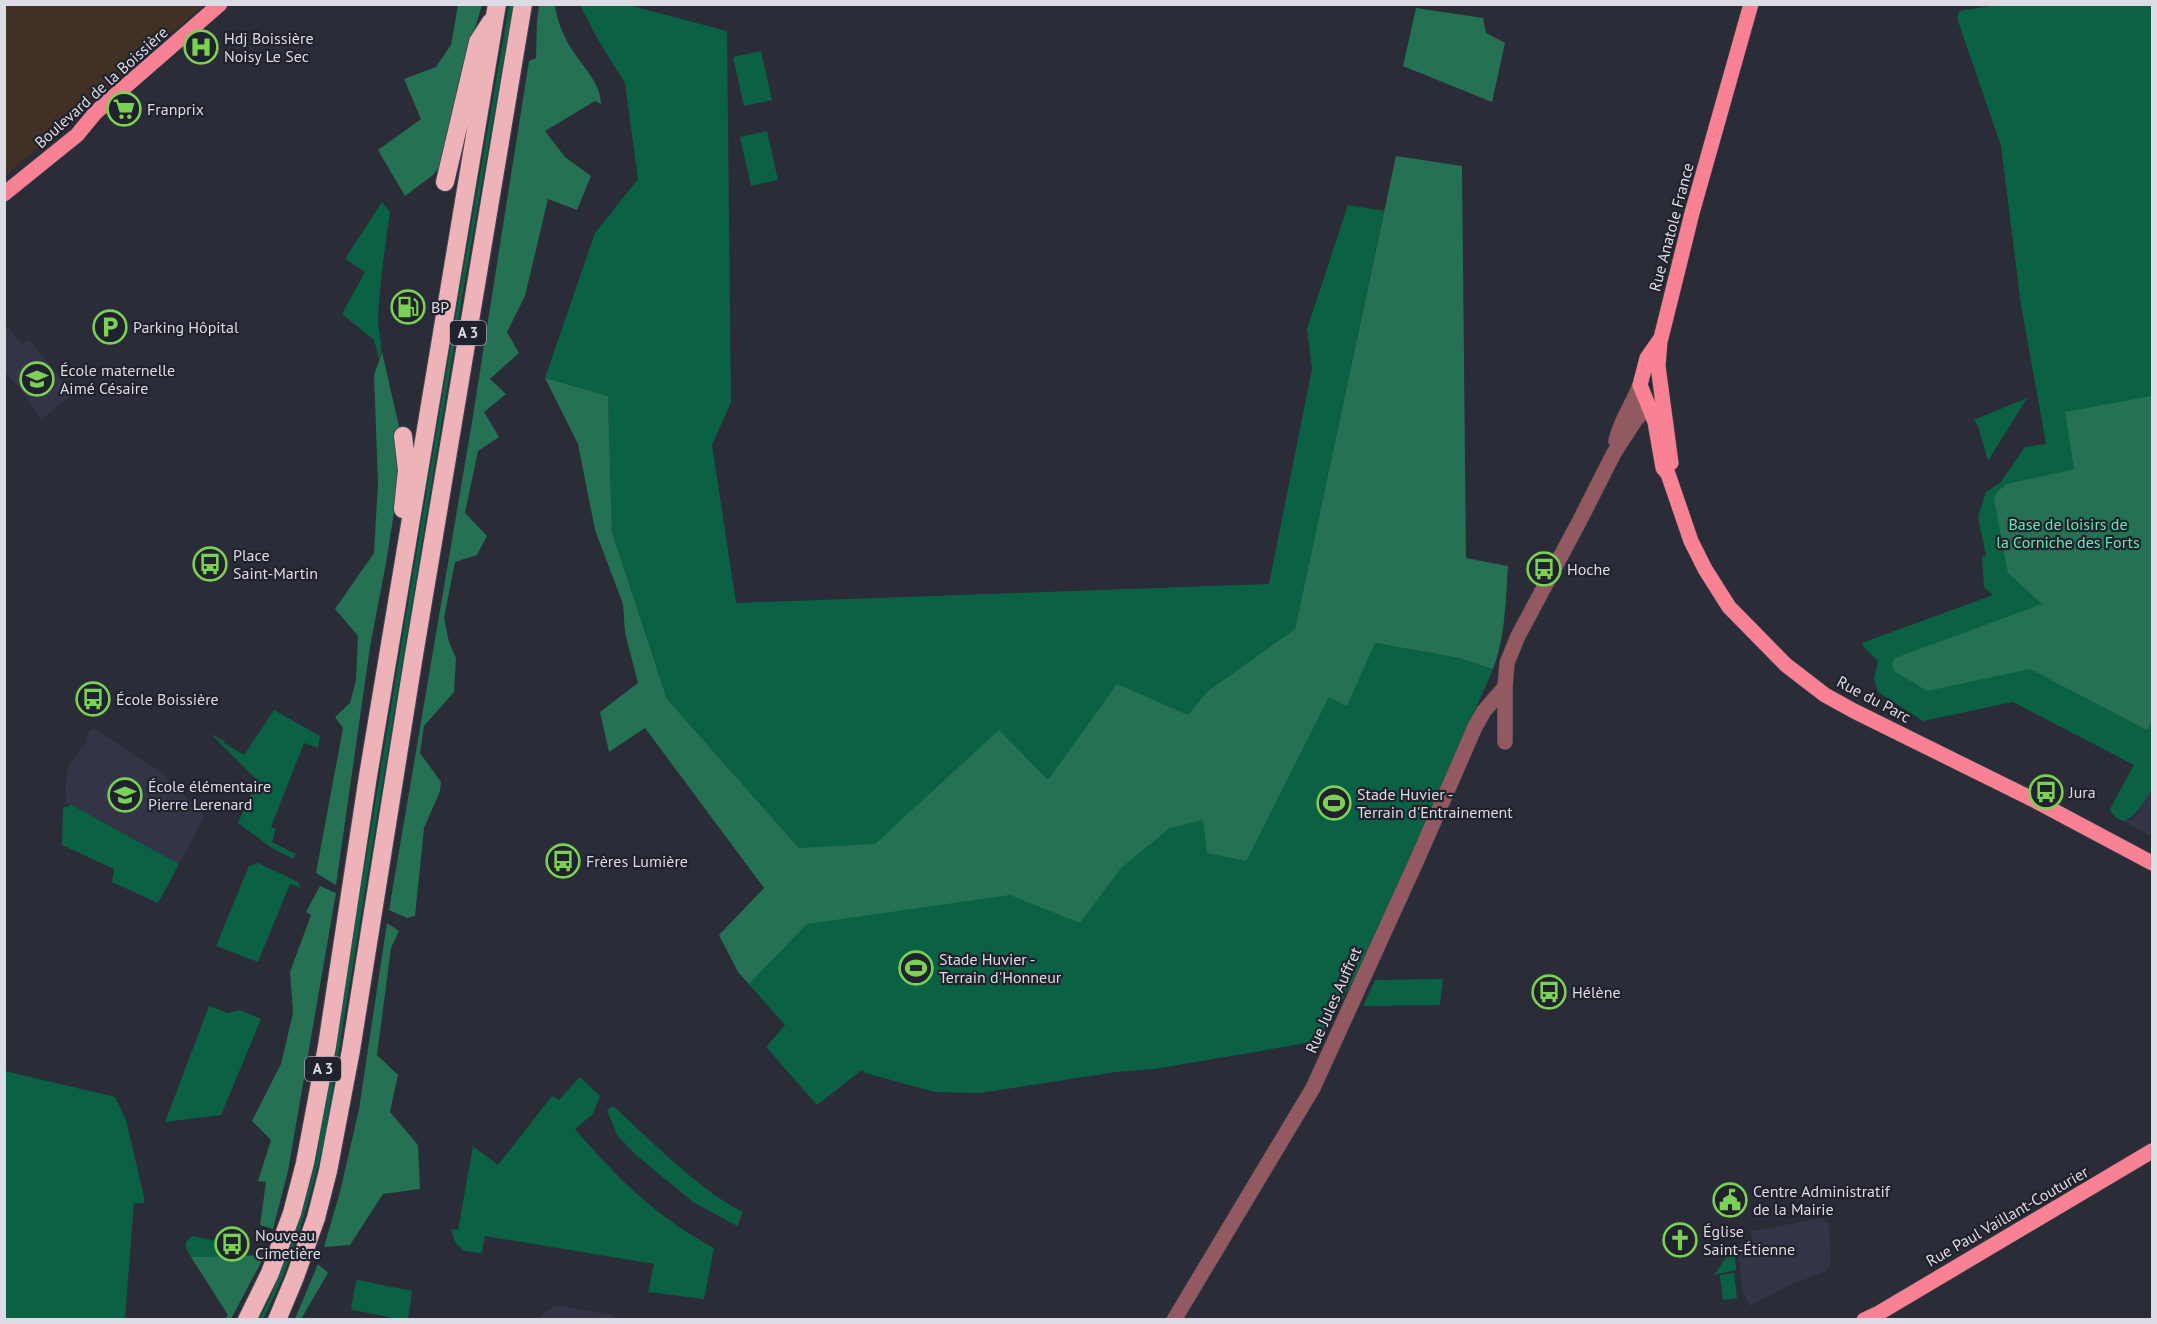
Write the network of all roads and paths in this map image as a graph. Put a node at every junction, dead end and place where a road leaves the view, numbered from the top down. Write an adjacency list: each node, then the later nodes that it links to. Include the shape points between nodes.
1 (220, 4): 6 (main road, Boulevard de la Boissière, via 96,112 76,135)
2 (523, 4): 19 (highway, A 3, via 351,1050 316,1218)
3 (1751, 4): 7 (main road, Rue Anatole France)
4 (496, 10): 5 (highway, via 478,42); 12 (highway, A 3)
5 (445, 182)
6 (4, 194)
7 (1661, 338): 8 (main road, Rue Anatole France, via 1647,358); 9 (main road, Rue du Parc)
8 (1640, 385): 9 (main road, Rue du Parc); 11 (street, Rue Anatole France, via 1622,421)
9 (1655, 406): 11 (street, Rue Anatole France, via 1636,419); 15 (main road, Rue du Parc, via 1671,465 1668,474 1705,569 1729,607 1786,665 1854,711)
10 (403, 436): 12 (highway, via 407,470 403,508)
11 (1614, 453): 13 (street, Rue Anatole France, via 1518,636 1508,663)
12 (410, 531): 18 (highway, A 3, via 305,1163 292,1213)
13 (1505, 687): 14 (street, Rue Anatole France); 20 (street, Rue Jules Auffret, via 1475,727 1313,1088)
14 (1505, 742)
15 (2152, 863)
16 (2152, 1151): 17 (main road, Rue Paul Vaillant-Couturier)
17 (1875, 1316): 21 (main road, Rue Paul Vaillant-Couturier)
18 (248, 1320)
19 (277, 1320)
20 (1174, 1320)
21 (1864, 1320)

